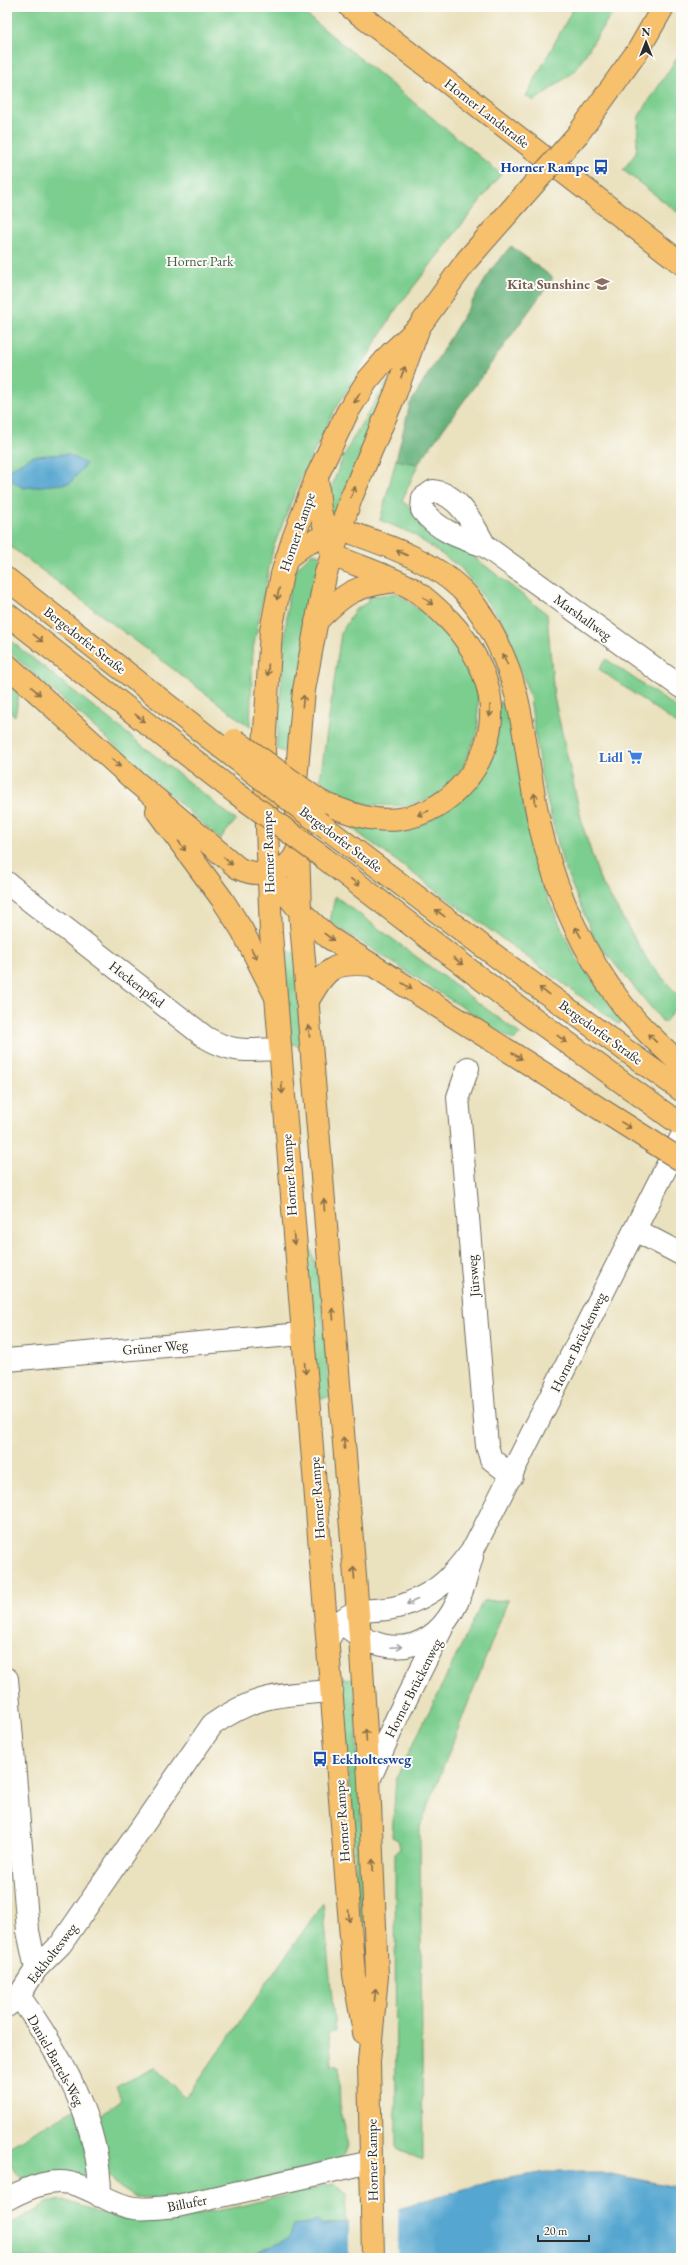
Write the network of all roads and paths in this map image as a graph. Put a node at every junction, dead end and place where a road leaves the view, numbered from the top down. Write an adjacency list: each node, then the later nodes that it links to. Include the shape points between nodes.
1 (350, 7): 3 (main road, Horner Landstraße)
2 (663, 7): 4 (main road, Horner Rampe, bridge, via 639,49 578,134 467,260)
3 (681, 263)
4 (419, 327): 5 (main road, Horner Rampe, one-way to 5, via 390,353 367,381 330,446); 6 (main road, Horner Rampe, one-way to 4, via 396,392)
5 (317, 476): 6 (main road, via 320,510); 8 (main road, Horner Rampe)
6 (333, 540): 8 (main road, via 304,545); 10 (main road); 12 (main road, Horner Rampe); 26 (main road, one-way to 6, via 650,1036 622,1004 573,924 542,837 514,683 484,619 461,588 435,570 399,551)
7 (485, 546): 14 (street, Marshallweg)
8 (287, 558): 18 (main road, Horner Rampe, one-way to 18, via 271,631 265,715)
9 (7, 579): 15 (main road, Bergedorfer Straße, via 184,716)
10 (395, 581): 12 (main road, via 354,589 337,600); 15 (main road, one-way to 15, bridge, via 413,589 451,622 484,675 491,708 485,744 478,762 452,796 418,816 399,820 365,818 321,802)
11 (7, 614): 29 (main road, Bergedorfer Straße, one-way to 29, bridge, via 236,793 510,1001)
12 (316, 622): 17 (main road, Horner Rampe, one-way to 12, via 296,781 299,740 304,690)
13 (7, 665): 16 (main road, one-way to 16)
14 (681, 687)
15 (235, 749): 28 (main road, Bergedorfer Straße, one-way to 15, bridge, via 521,975 322,825)
16 (135, 780): 18 (main road, one-way to 18, via 238,868 248,872); 22 (main road, one-way to 22, via 222,899 242,930)
17 (297, 851): 18 (main road, via 291,863); 20 (main road, Horner Rampe)
18 (269, 873): 20 (main road); 22 (main road, Horner Rampe)
19 (7, 883): 24 (street, Heckenpfad, via 205,1037 220,1046 234,1050)
20 (300, 911): 21 (main road, one-way to 21, via 328,937); 23 (main road, Horner Rampe)
21 (374, 965): 23 (main road, via 344,965 331,969 319,981); 31 (main road, one-way to 31, bridge)
22 (275, 995): 24 (main road, Horner Rampe)
23 (307, 1002): 25 (main road, Horner Rampe, one-way to 23)
24 (280, 1049): 25 (main road); 34 (main road, Horner Rampe, one-way to 34)
25 (312, 1060): 39 (main road, Horner Rampe, one-way to 25)
26 (681, 1064)
27 (468, 1068): 36 (street, Jürsweg, via 458,1097 487,1446 492,1459)
28 (679, 1089)
29 (673, 1120)
30 (681, 1138): 32 (street, Horner Brückenweg)
31 (681, 1160)
32 (635, 1230): 33 (street); 36 (street, Horner Brückenweg)
33 (681, 1254)
34 (302, 1334): 35 (street, Grüner Weg); 38 (main road, Horner Rampe, one-way to 38)
35 (7, 1360)
36 (512, 1476): 37 (street, Horner Brückenweg)
37 (475, 1546): 39 (street, Horner Brückenweg, one-way to 39, via 449,1580 429,1594 407,1604); 40 (street, Horner Brückenweg, via 461,1594)
38 (324, 1592): 39 (street); 42 (main road, Horner Rampe)
39 (349, 1616): 41 (main road, Horner Rampe); 42 (street)
40 (448, 1618): 41 (street, Horner Brückenweg, one-way to 40, via 387,1647 410,1645 430,1636); 45 (street, Horner Brückenweg, via 399,1713)
41 (360, 1637): 45 (main road, Horner Rampe, one-way to 41)
42 (328, 1640): 44 (main road, Horner Rampe)
43 (7, 1679): 46 (street, via 28,1931)
44 (332, 1691): 46 (street, Eekholtesweg, via 281,1695 256,1700 234,1710 212,1725 61,1944); 48 (main road, Horner Rampe, one-way to 48, via 354,1975)
45 (369, 1780): 48 (main road, Horner Rampe, one-way to 45, via 377,1976)
46 (36, 1969): 47 (street, Eekholtesweg)
47 (13, 2001): 50 (street, Daniel-Bartels-Weg, via 76,2092 87,2120 100,2169)
48 (369, 2062): 49 (main road, Horner Rampe)
49 (371, 2162): 50 (street, Billufer, via 177,2206 134,2208); 52 (main road, Horner Rampe)
50 (100, 2196): 51 (street, Billufer, via 80,2186 60,2182 34,2186)
51 (7, 2199)
52 (373, 2258)

